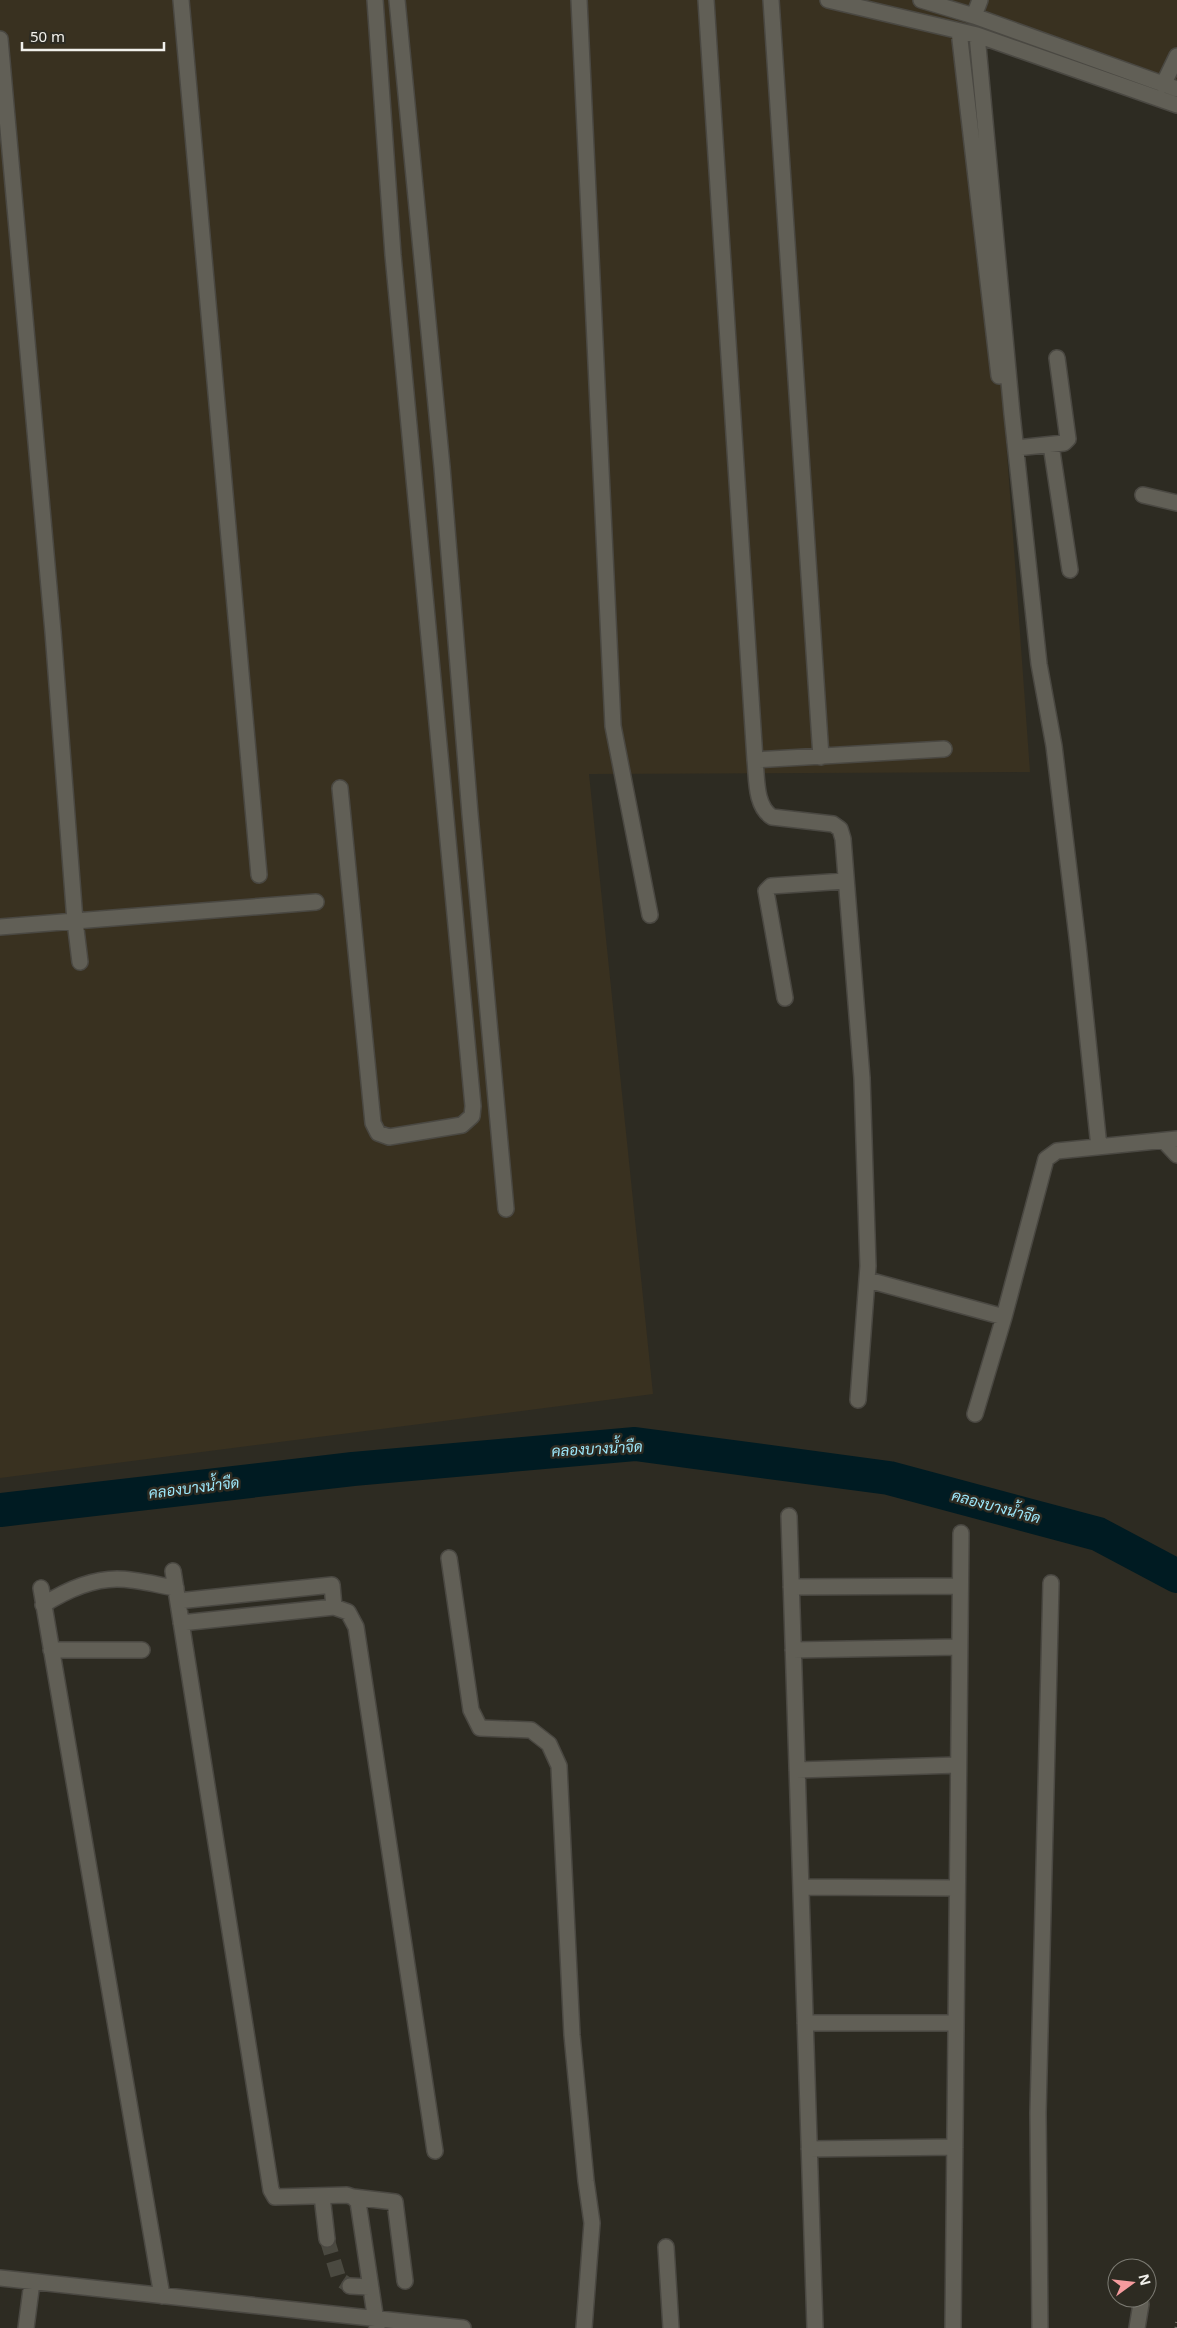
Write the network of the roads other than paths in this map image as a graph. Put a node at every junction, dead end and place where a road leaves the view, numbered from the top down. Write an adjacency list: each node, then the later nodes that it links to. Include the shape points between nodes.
1 (181, 0): 28 (street)
2 (375, 0): 27 (street, via 393,254 473,1106 472,1116 462,1125 390,1137 378,1133 373,1123)
3 (397, 0): 39 (street, via 442,467)
4 (579, 0): 31 (street, via 614,726)
5 (706, 0): 26 (street)
6 (771, 0): 25 (street)
7 (828, 0): 11 (street)
8 (921, 0): 10 (street)
9 (980, 0): 10 (street)
10 (974, 16): 15 (street)
11 (959, 31): 12 (street); 18 (street)
12 (977, 35): 16 (street); 20 (street)
13 (0, 39): 32 (street, via 53,632)
14 (1177, 56): 15 (street)
15 (1170, 87)
16 (1177, 105)
17 (1057, 358): 19 (street, via 1068,439)
18 (999, 380)
19 (1051, 445): 20 (street); 23 (street)
20 (1016, 448): 37 (street, via 1039,664 1054,746 1078,945)
21 (1143, 495): 22 (street)
22 (1177, 502)
23 (1070, 570)
24 (944, 749): 25 (street)
25 (821, 758): 26 (street)
26 (755, 760): 29 (street, via 763,811 772,817 833,824 840,830)
27 (340, 788)
28 (259, 875)
29 (845, 881): 35 (street, via 771,886 766,891); 40 (street, via 862,1078)
30 (316, 902): 32 (street)
31 (650, 915)
32 (75, 921): 33 (street); 34 (street)
33 (0, 927)
34 (80, 962)
35 (784, 998)
36 (1170, 1140): 37 (street); 38 (street)
37 (1099, 1147): 41 (street, via 1057,1151 1046,1159)
38 (1177, 1155)
39 (506, 1209)
40 (868, 1280): 41 (street); 42 (street)
41 (1004, 1317): 43 (street)
42 (858, 1400)
43 (975, 1414)
44 (789, 1516): 50 (street)
45 (961, 1533): 49 (street)
46 (449, 1558): 83 (street, via 474,1720 480,1728 531,1730 549,1744 559,1766 572,2035 592,2223)
47 (173, 1571): 52 (street)
48 (1051, 1583): 87 (street, via 1038,2113)
49 (960, 1586): 50 (street); 56 (street)
50 (791, 1587): 59 (street)
51 (40, 1588): 53 (street)
52 (177, 1594): 53 (street, via 117,1579 79,1586); 54 (street, via 332,1585); 55 (street)
53 (43, 1605): 57 (street)
54 (334, 1607): 55 (street); 68 (street, via 348,1612 356,1627)
55 (182, 1623): 69 (street, via 271,2190 275,2196)
56 (959, 1647): 59 (street); 60 (street)
57 (51, 1650): 58 (street); 78 (street)
58 (142, 1650)
59 (793, 1650): 61 (street)
60 (958, 1765): 61 (street); 63 (street)
61 (797, 1770): 62 (street)
62 (801, 1887): 63 (street); 64 (street)
63 (957, 1888): 65 (street)
64 (805, 2023): 65 (street); 67 (street)
65 (956, 2023): 66 (street)
66 (955, 2147): 67 (street); 86 (street)
67 (809, 2149): 85 (street)
68 (435, 2151)
69 (322, 2196): 70 (street); 71 (street)
70 (353, 2197): 74 (street, via 395,2202); 77 (street, via 358,2202)
71 (327, 2239)
72 (666, 2247): 84 (street)
73 (0, 2278): 75 (street)
74 (405, 2281)
75 (32, 2282): 78 (street); 81 (street)
76 (350, 2286): 77 (street)
77 (369, 2287): 80 (street)
78 (162, 2296): 80 (street)
79 (1140, 2308): 88 (street)
80 (376, 2323): 82 (street)
81 (26, 2328)
82 (463, 2328)
83 (584, 2328)
84 (671, 2328)
85 (815, 2328)
86 (953, 2328)
87 (1040, 2328)
88 (1137, 2328)

